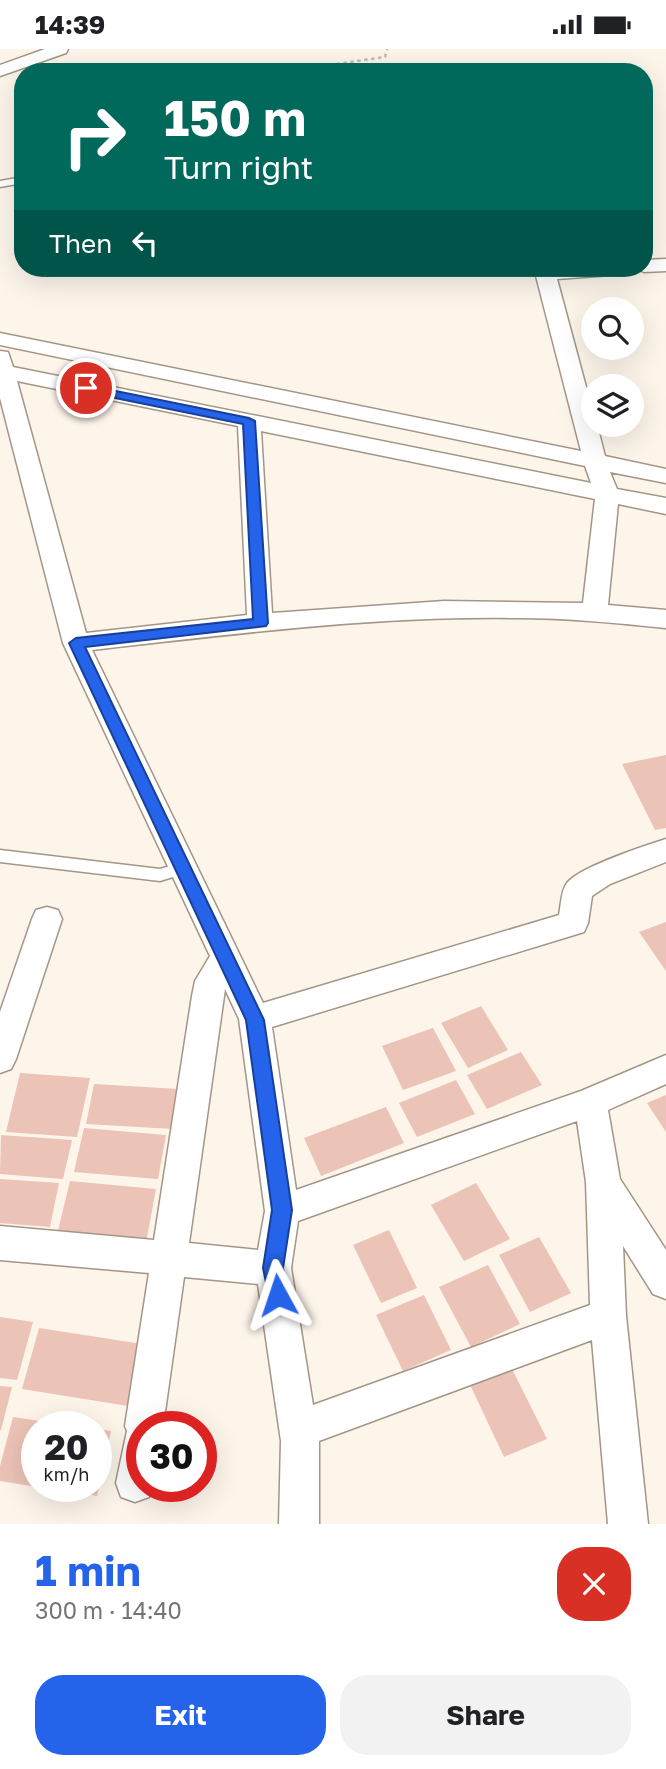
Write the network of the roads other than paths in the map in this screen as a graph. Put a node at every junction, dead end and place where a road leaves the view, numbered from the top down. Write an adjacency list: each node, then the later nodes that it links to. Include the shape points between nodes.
1 (60, 49): 2 (street)
2 (22, 63)
3 (545, 277): 8 (street)
4 (0, 339): 8 (street)
5 (2, 372): 6 (street); 7 (street)
6 (249, 421): 10 (street); 14 (street)
7 (12, 452): 15 (street)
8 (595, 462): 9 (street); 10 (street)
9 (666, 476)
10 (607, 494): 11 (street); 12 (street)
11 (666, 506)
12 (595, 610): 13 (street); 14 (street, via 492,607)
13 (666, 619)
14 (260, 623): 15 (street)
15 (76, 643): 18 (street)
16 (666, 850): 21 (street, via 600,876 578,890 573,923)
17 (0, 856): 18 (lane, via 160,875)
18 (184, 868): 20 (street)
19 (47, 919): 22 (street)
20 (226, 955): 21 (street); 28 (street, via 208,996)
21 (255, 1020): 26 (street)
22 (0, 1059)
23 (666, 1069): 24 (street)
24 (590, 1102): 25 (street); 26 (street)
25 (603, 1182): 30 (street); 31 (street)
26 (282, 1210): 29 (street)
27 (0, 1243): 28 (street)
28 (170, 1259): 29 (street); 32 (street)
29 (273, 1268): 33 (street)
30 (666, 1282)
31 (608, 1316): 33 (street); 35 (street)
32 (146, 1411)
33 (298, 1430): 34 (street)
34 (299, 1524)
35 (628, 1524)

